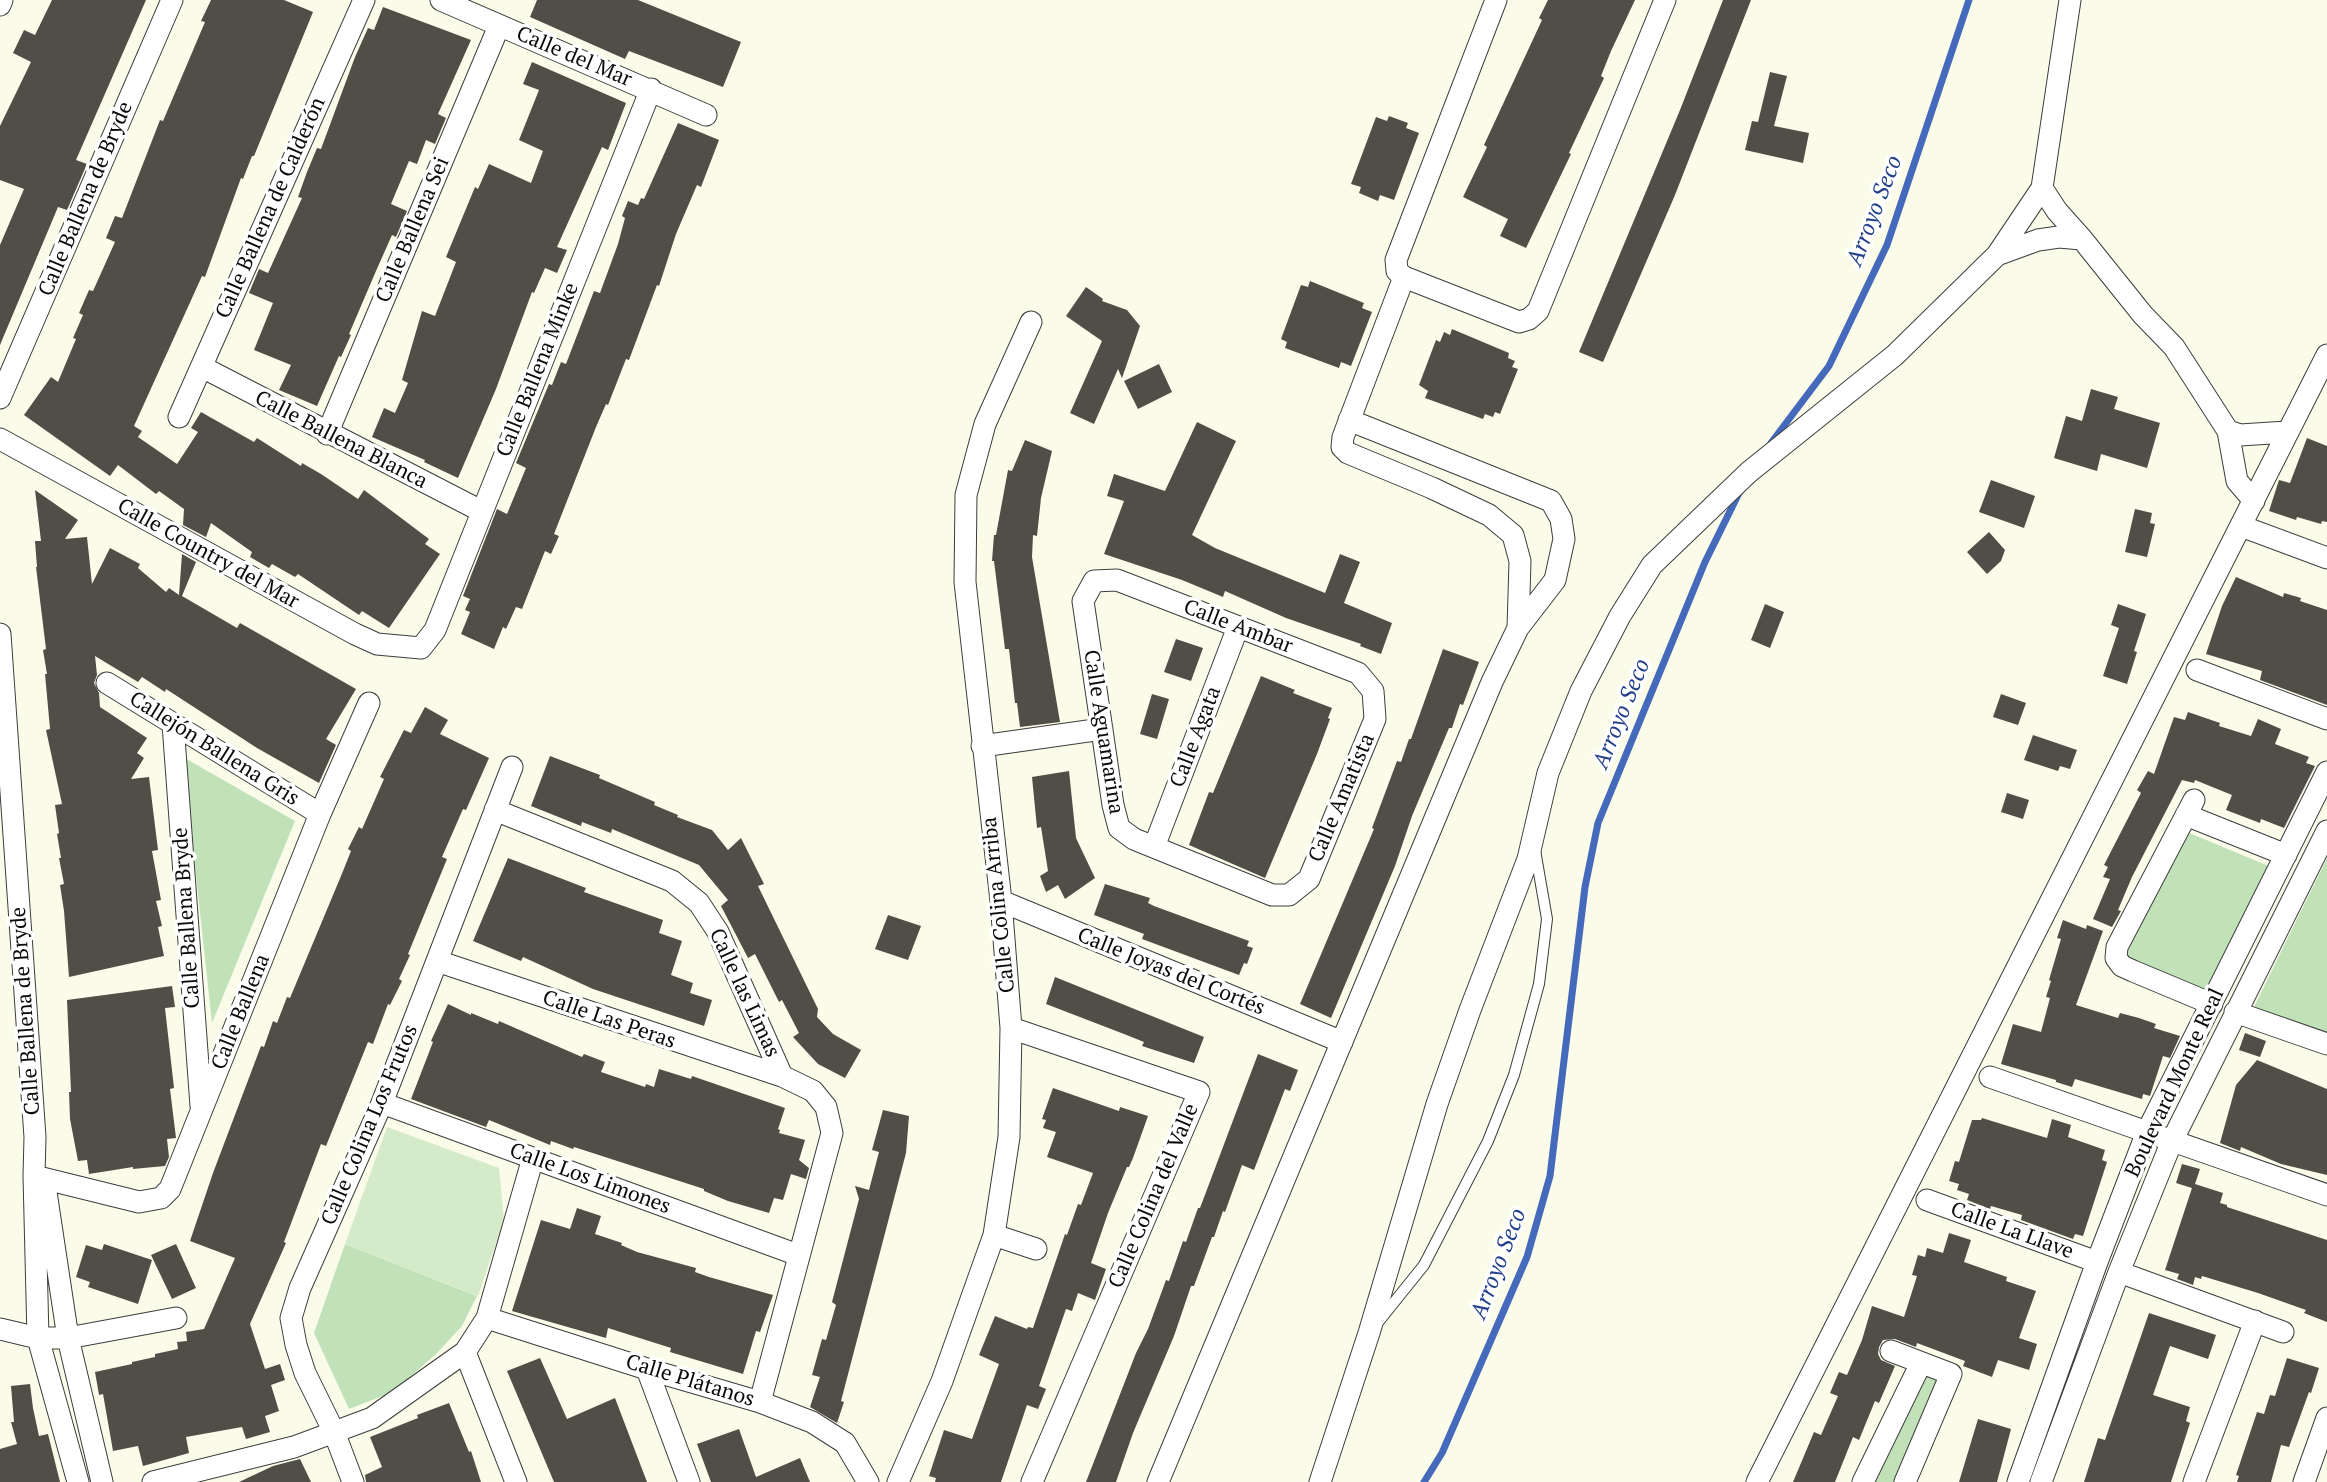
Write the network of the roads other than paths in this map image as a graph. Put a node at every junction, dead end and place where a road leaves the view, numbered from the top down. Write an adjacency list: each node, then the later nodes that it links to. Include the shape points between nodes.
1 (172, 0): 17 (street, Calle Ballena de Bryde)
2 (364, 0): 16 (street, Calle Ballena de Calderón)
3 (441, 0): 7 (street, Calle del Mar)
4 (1496, 0): 13 (street, via 1396,260 1397,271)
5 (1665, 0): 13 (street, via 1538,311 1519,322)
6 (2070, 0): 10 (street)
7 (499, 26): 8 (street, Calle del Mar); 22 (street, Calle Ballena Sei)
8 (650, 89): 9 (street, Calle del Mar); 25 (street, Calle Ballena Minke)
9 (706, 115)
10 (2042, 188): 11 (street); 12 (street)
11 (2082, 239): 12 (street, via 2038,240); 20 (street, via 2174,347)
12 (1997, 255): 46 (street, via 1895,355 1749,472 1651,565 1581,691 1548,773)
13 (1404, 277): 19 (street)
14 (1031, 322): 40 (street, Calle Colina Arriba, via 985,424 967,495 965,582)
15 (2327, 355): 21 (street)
16 (202, 367): 18 (street, Calle Ballena de Calderón); 22 (street, Calle Ballena Blanca)
17 (0, 398)
18 (179, 417)
19 (1349, 420): 30 (street, via 1342,447 1348,453 1489,515 1513,535 1520,561); 30 (street, via 1550,500 1561,519 1564,539 1555,580)
20 (2228, 431): 21 (street, via 2240,435); 24 (street, via 2236,481)
21 (2287, 432): 24 (street)
22 (327, 433): 25 (street, Calle Ballena Blanca)
23 (0, 439): 32 (street, Calle Country del Mar, via 377,645)
24 (2254, 501): 26 (street)
25 (481, 511): 32 (street, Calle Ballena Minke, via 435,630)
26 (2241, 526): 27 (street); 99 (street)
27 (2327, 558)
28 (1094, 581): 29 (street, Calle Ambar, via 1117,580); 39 (street, Calle Aguamarina, via 1083,601)
29 (1238, 627): 35 (street, Calle Ambar, via 1358,673); 47 (street, Calle Agata)
30 (1518, 628): 55 (street)
31 (0, 634): 64 (street, Calle Ballena de Bryde)
32 (421, 648)
33 (2197, 670): 37 (street)
34 (107, 683): 38 (street, Callejón Ballena Gris)
35 (1373, 691): 49 (street, Calle Amatista, via 1375,719 1309,879)
36 (369, 703): 44 (street, Calle Ballena)
37 (2327, 719)
38 (173, 724): 44 (street, Callejón Ballena Gris); 60 (street, Calle Ballena Bryde)
39 (1102, 729): 40 (street); 47 (street, Calle Aguamarina, via 1119,828)
40 (982, 746): 50 (street, Calle Colina Arriba)
41 (512, 767): 43 (street, Calle Colina Los Frutos)
42 (2327, 772): 48 (street, Boulevard Monte Real)
43 (495, 810): 51 (street, Calle Colina Los Frutos); 57 (street, Calle las Limas, via 672,881 699,903 718,932)
44 (320, 814): 60 (street, Calle Ballena)
45 (2327, 831): 53 (street, Boulevard Monte Real)
46 (1532, 838): 77 (street, via 1437,1104); 77 (lane, via 1547,919 1539,984 1514,1075 1482,1153 1424,1265)
47 (1154, 847): 49 (street, Calle Aguamarina, via 1272,895)
48 (2286, 855): 52 (street, Boulevard Monte Real); 52 (street, via 2190,808 2117,947 2116,958 2122,966)
49 (1289, 895)
50 (1001, 901): 54 (street, Calle Colina Arriba); 55 (street, Calle Joyas del Cortés)
51 (437, 961): 57 (street, Calle Las Peras); 59 (street, Calle Colina Los Frutos)
52 (2212, 1003): 61 (street, Boulevard Monte Real)
53 (2235, 1012): 56 (street); 62 (street, Boulevard Monte Real)
54 (1011, 1028): 67 (street, Calle Colina Arriba, via 1009,1137); 96 (street, Calle Colina del Valle, via 1199,1092)
55 (1342, 1042): 97 (street)
56 (2327, 1044)
57 (782, 1076): 69 (street, Calle las Limas, via 813,1091 826,1107 832,1133)
58 (1990, 1077): 61 (street)
59 (382, 1103): 63 (street, Calle Los Limones); 87 (street, Calle Colina Los Frutos, via 291,1318 305,1373)
60 (201, 1112): 64 (street, Calle Ballena, via 175,1181 161,1198 123,1200)
61 (2147, 1132): 62 (street); 70 (street, Boulevard Monte Real)
62 (2172, 1141): 65 (street); 71 (street, Boulevard Monte Real)
63 (533, 1158): 69 (street, Calle Los Limones); 73 (street)
64 (39, 1177): 78 (street); 79 (street)
65 (2327, 1195)
66 (1927, 1200): 70 (street, Calle La Llave)
67 (994, 1235): 68 (street); 95 (street, Calle Colina Arriba, via 942,1381)
68 (1036, 1249)
69 (798, 1255): 85 (street, Calle las Limas)
70 (2097, 1262): 103 (street, Boulevard Monte Real)
71 (2119, 1272): 74 (street); 104 (street, Boulevard Monte Real)
72 (176, 1318): 79 (street)
73 (487, 1318): 81 (street); 83 (street, Calle Plátanos)
74 (2255, 1321): 76 (street); 105 (street)
75 (0, 1329): 78 (street)
76 (2283, 1332)
77 (1369, 1333): 98 (street)
78 (38, 1338): 79 (street); 88 (street)
79 (68, 1338): 89 (street)
80 (1891, 1351): 82 (street)
81 (465, 1352): 87 (street, via 372,1418); 92 (street)
82 (1921, 1363): 84 (street); 100 (street)
83 (647, 1369): 85 (street, Calle Plátanos); 93 (street)
84 (1951, 1374): 101 (street); 102 (street)
85 (760, 1402): 94 (street, Calle Plátanos, via 812,1422 845,1443)
86 (2327, 1418): 106 (street)
87 (334, 1432): 90 (street, via 295,1447); 91 (street, Calle Colina Los Frutos)
88 (78, 1482)
89 (102, 1482)
90 (153, 1482)
91 (353, 1482)
92 (516, 1482)
93 (689, 1482)
94 (868, 1482)
95 (898, 1482)
96 (1032, 1482)
97 (1158, 1482)
98 (1320, 1482)
99 (1757, 1482)
100 (1863, 1482)
101 (1905, 1482)
102 (1915, 1482)
103 (2018, 1482)
104 (2041, 1482)
105 (2194, 1482)
106 (2304, 1482)

